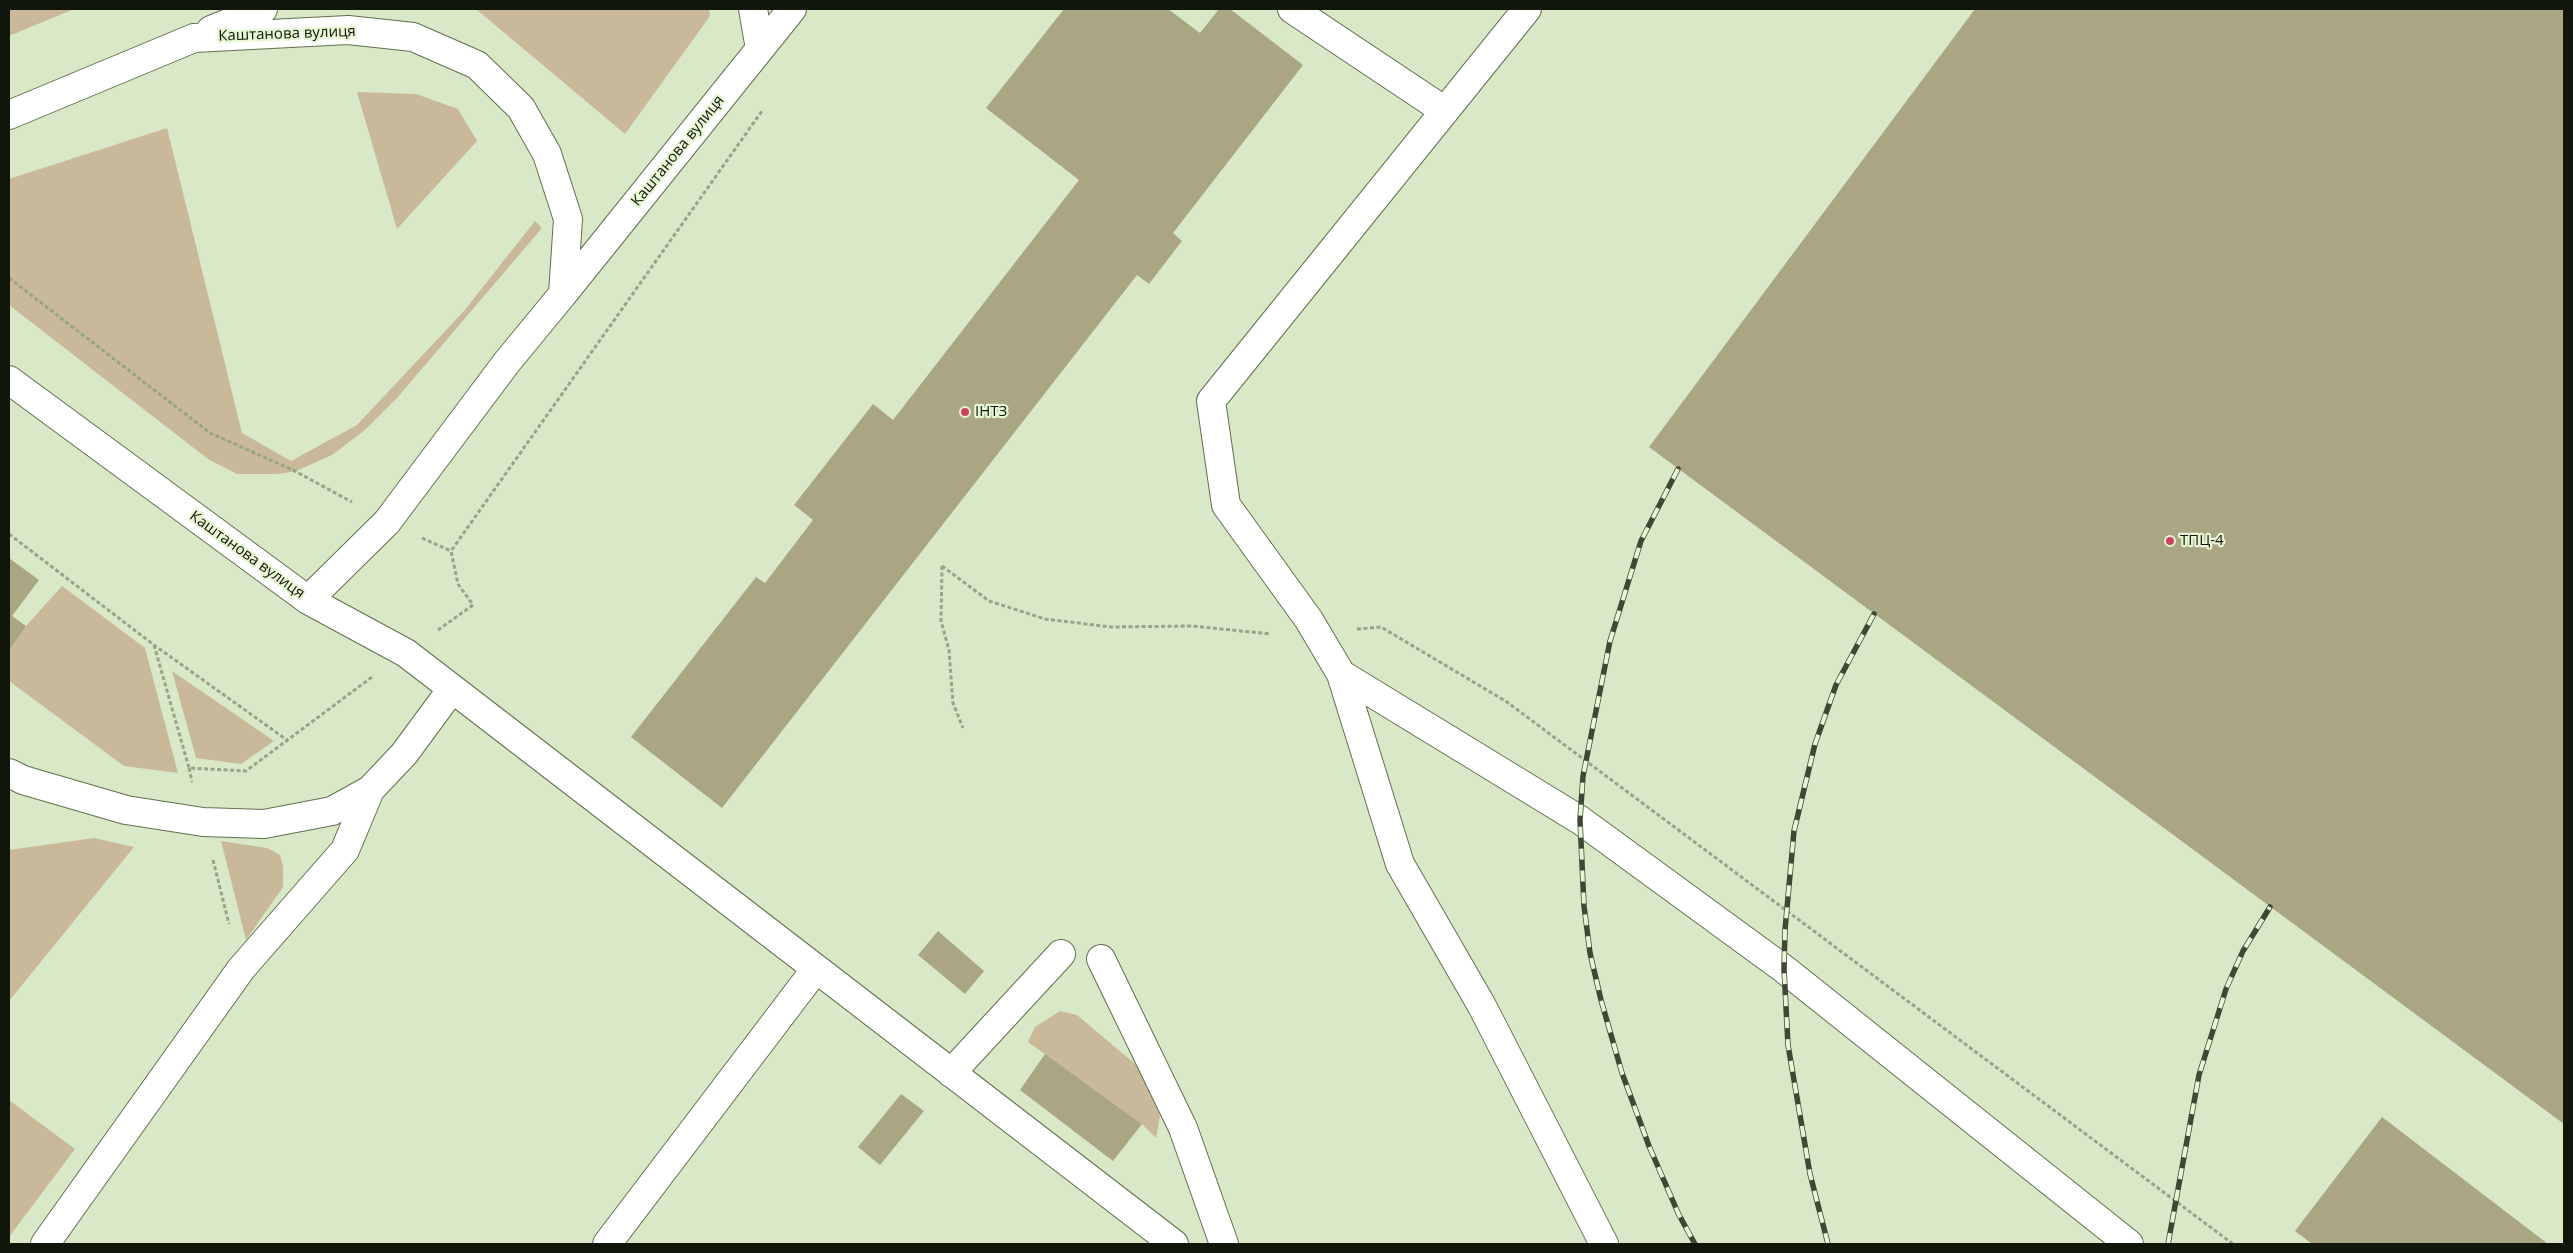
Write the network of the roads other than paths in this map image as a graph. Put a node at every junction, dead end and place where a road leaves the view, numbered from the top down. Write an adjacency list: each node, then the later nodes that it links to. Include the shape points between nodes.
1 (263, 9): 6 (street, Каштанова вулиця)
2 (753, 9): 7 (street)
3 (792, 9): 7 (street, Каштанова вулиця)
4 (1292, 9): 8 (street)
5 (1527, 9): 8 (street)
6 (194, 38): 9 (street, Каштанова вулиця); 10 (street, Каштанова вулиця, via 348,30 413,38 477,65 522,108 547,154 568,219)
7 (760, 49): 10 (street, Каштанова вулиця)
8 (1444, 111): 13 (street, via 1211,400 1226,505 1316,632)
9 (9, 115)
10 (563, 294): 12 (street, Каштанова вулиця, via 507,362 386,522)
11 (9, 380): 12 (street, Каштанова вулиця)
12 (308, 600): 14 (street, via 406,653)
13 (1341, 674): 25 (street, via 1400,864 1482,1006); 26 (street, via 1580,820 1784,969)
14 (452, 688): 16 (street, via 404,754); 19 (street)
15 (9, 773): 16 (street, via 126,810 203,822 264,824 332,811)
16 (370, 790): 21 (street, via 345,850 241,969)
17 (1061, 954): 20 (street)
18 (1101, 959): 24 (street, via 1183,1128)
19 (815, 970): 20 (street); 22 (street)
20 (951, 1073): 23 (street)
21 (45, 1244)
22 (607, 1244)
23 (1174, 1244)
24 (1224, 1244)
25 (1604, 1244)
26 (2129, 1244)

